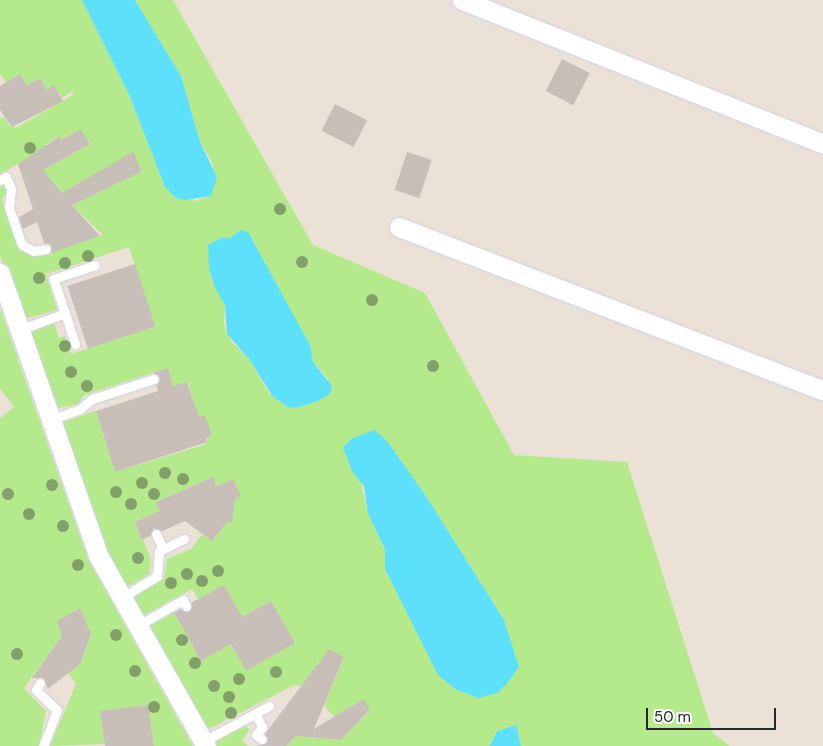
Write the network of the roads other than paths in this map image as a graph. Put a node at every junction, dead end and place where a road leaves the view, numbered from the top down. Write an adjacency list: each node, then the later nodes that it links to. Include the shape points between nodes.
1 (462, 0): 2 (street)
2 (823, 144)
3 (0, 180): 5 (lane, via 6,177 11,189 9,208 22,245 34,251)
4 (399, 227): 12 (street)
5 (46, 249)
6 (95, 265): 8 (lane, via 53,279)
7 (0, 273): 9 (street)
8 (65, 313): 9 (lane); 10 (lane)
9 (19, 330): 13 (street)
10 (75, 344)
11 (154, 379): 13 (lane, via 92,399 80,409)
12 (823, 391)
13 (50, 420): 17 (street, via 98,555)
14 (156, 534): 16 (lane)
15 (184, 539): 16 (lane)
16 (163, 549): 17 (lane, via 159,551 157,576)
17 (121, 598): 19 (street)
18 (186, 606): 19 (lane, via 183,600)
19 (136, 626): 24 (street)
20 (40, 683): 25 (lane, via 36,690 57,710)
21 (268, 706): 22 (lane)
22 (255, 713): 23 (lane, via 262,727 256,735); 24 (lane)
23 (262, 738)
24 (205, 744)
25 (43, 746)

